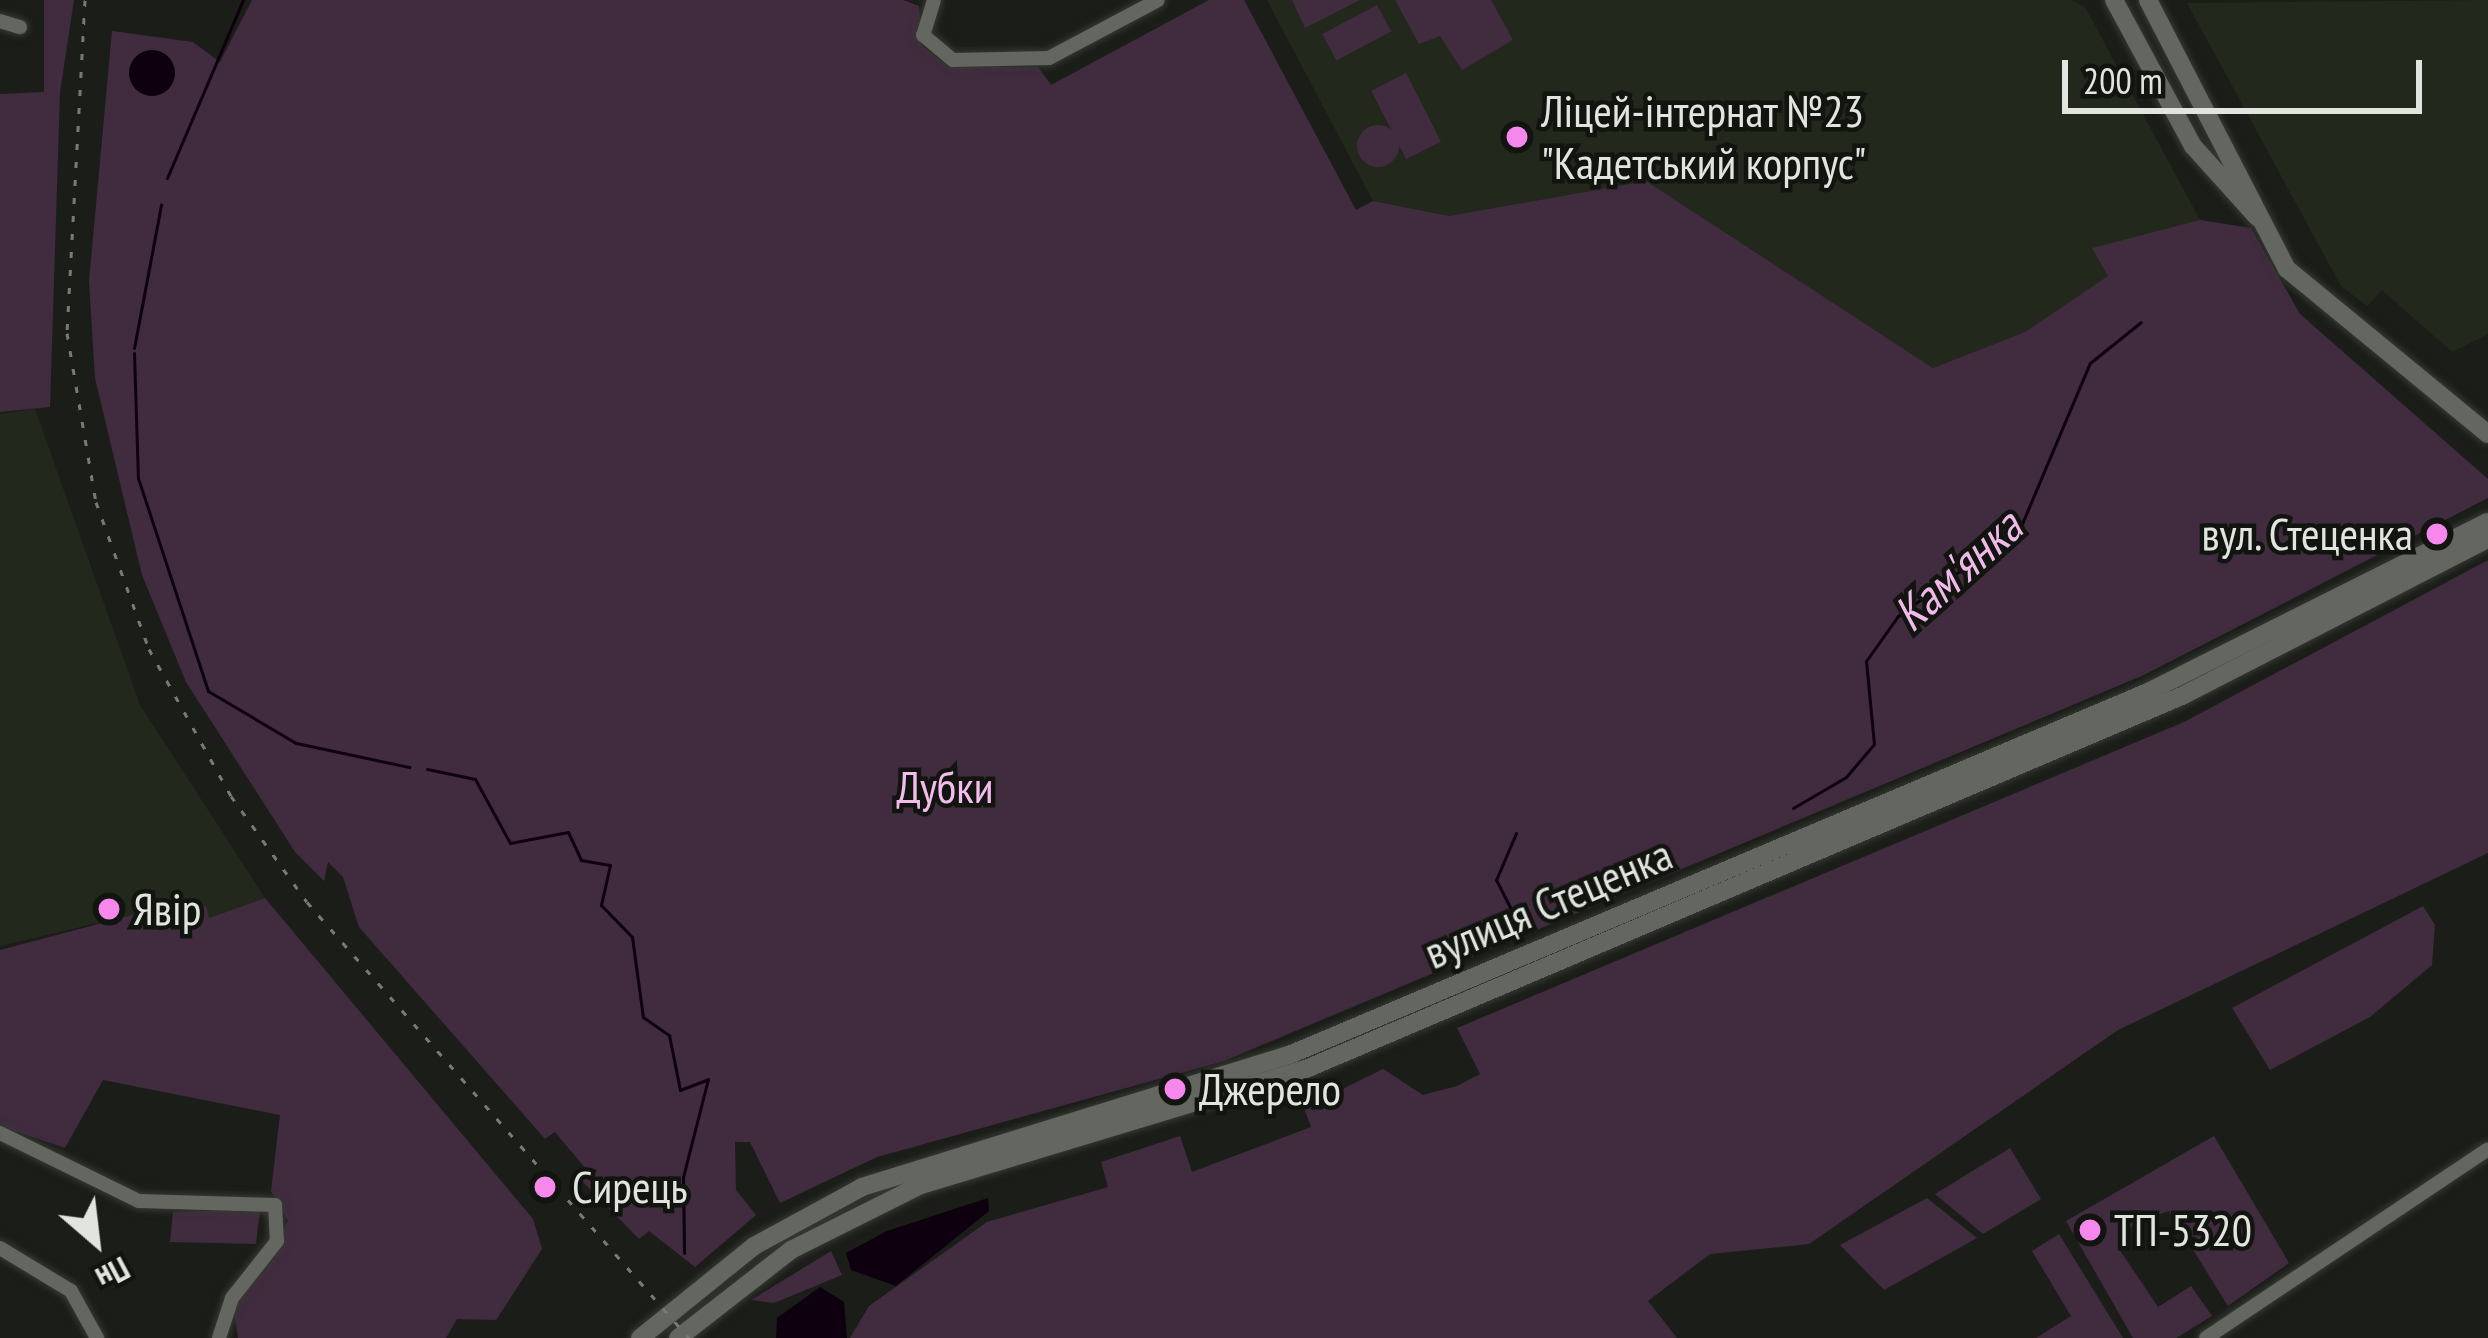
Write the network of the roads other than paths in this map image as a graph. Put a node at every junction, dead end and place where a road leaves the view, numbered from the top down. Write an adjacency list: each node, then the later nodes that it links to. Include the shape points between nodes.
1 (934, 0): 2 (street, via 923,35 953,60 1049,58)
2 (1158, 0)
3 (2114, 0): 7 (main road, via 2193,146)
4 (2148, 0): 7 (main road)
5 (0, 21): 6 (street)
6 (20, 27)
7 (2261, 221): 8 (main road, via 2294,275)
8 (2488, 434)
9 (2488, 522): 16 (main road, вулиця Стеценка, via 2148,692 1289,1055 835,1199 754,1246)
10 (2488, 539): 17 (main road, вулиця Стеценка, via 2184,695 1306,1069 921,1185 791,1250)
11 (0, 1133): 15 (street, via 139,1201 275,1205 284,1223 264,1269 232,1298)
12 (2488, 1149): 18 (street)
13 (0, 1249): 14 (street, via 70,1291)
14 (98, 1338)
15 (219, 1338)
16 (640, 1338)
17 (678, 1338)
18 (2206, 1338)

